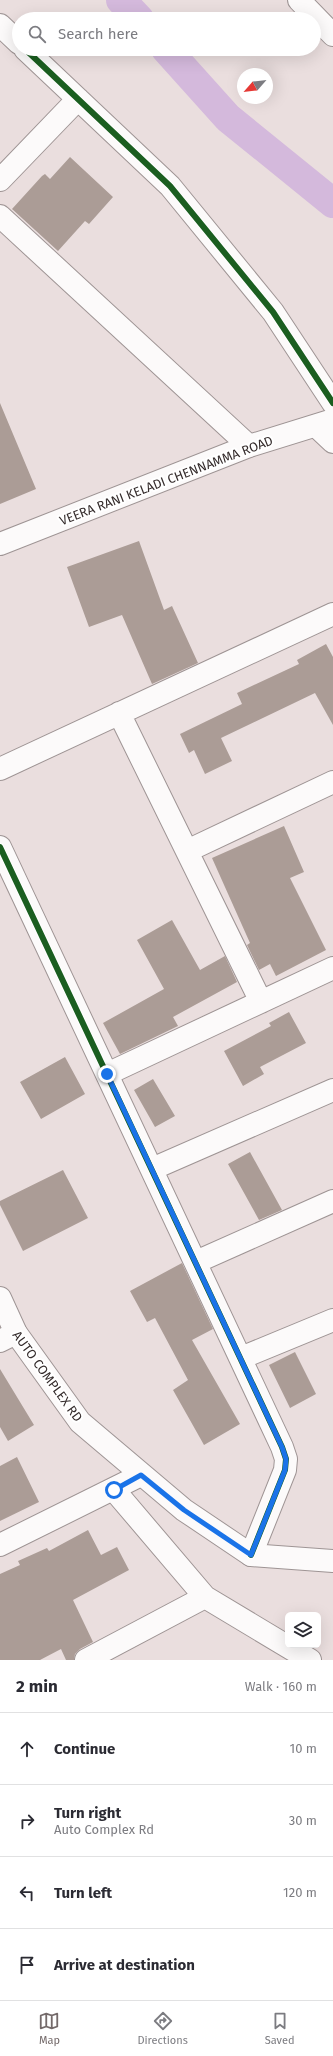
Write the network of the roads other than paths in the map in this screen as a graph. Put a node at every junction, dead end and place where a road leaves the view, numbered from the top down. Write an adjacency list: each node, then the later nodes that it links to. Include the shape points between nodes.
1 (299, 0): 2 (street)
2 (311, 12)
3 (321, 23): 5 (street)
4 (0, 25): 6 (street)
5 (333, 35)
6 (12, 36)
7 (32, 56): 8 (street)
8 (78, 99): 9 (street); 11 (street, via 170,186 273,312)
9 (0, 180)
10 (0, 216): 14 (street)
11 (333, 403)
12 (324, 423): 13 (street); 14 (street, VEERA RANI KELADI CHENNAMMA ROAD)
13 (333, 442)
14 (249, 446): 15 (street, VEERA RANI KELADI CHENNAMMA ROAD)
15 (0, 544)
16 (333, 614): 17 (street)
17 (119, 714): 18 (street); 21 (street)
18 (0, 769)
19 (333, 782): 21 (street)
20 (0, 847): 24 (street)
21 (187, 851): 23 (street)
22 (333, 968): 23 (street)
23 (262, 1002): 24 (street)
24 (107, 1074): 26 (street)
25 (333, 1090): 26 (street)
26 (152, 1170): 28 (street)
27 (333, 1201): 28 (street)
28 (196, 1262): 32 (street)
29 (0, 1298): 31 (street, AUTO COMPLEX RD)
30 (333, 1320): 32 (street)
31 (8, 1337): 33 (street, AUTO COMPLEX RD, via 80,1422)
32 (241, 1358): 36 (street, via 286,1459 285,1470)
33 (141, 1475): 34 (street); 36 (street, AUTO COMPLEX RD, via 184,1510)
34 (114, 1490): 35 (street); 38 (street)
35 (0, 1545)
36 (251, 1555): 37 (street, AUTO COMPLEX RD)
37 (333, 1561)
38 (205, 1597): 39 (street); 40 (street)
39 (86, 1660)
40 (310, 1660)

